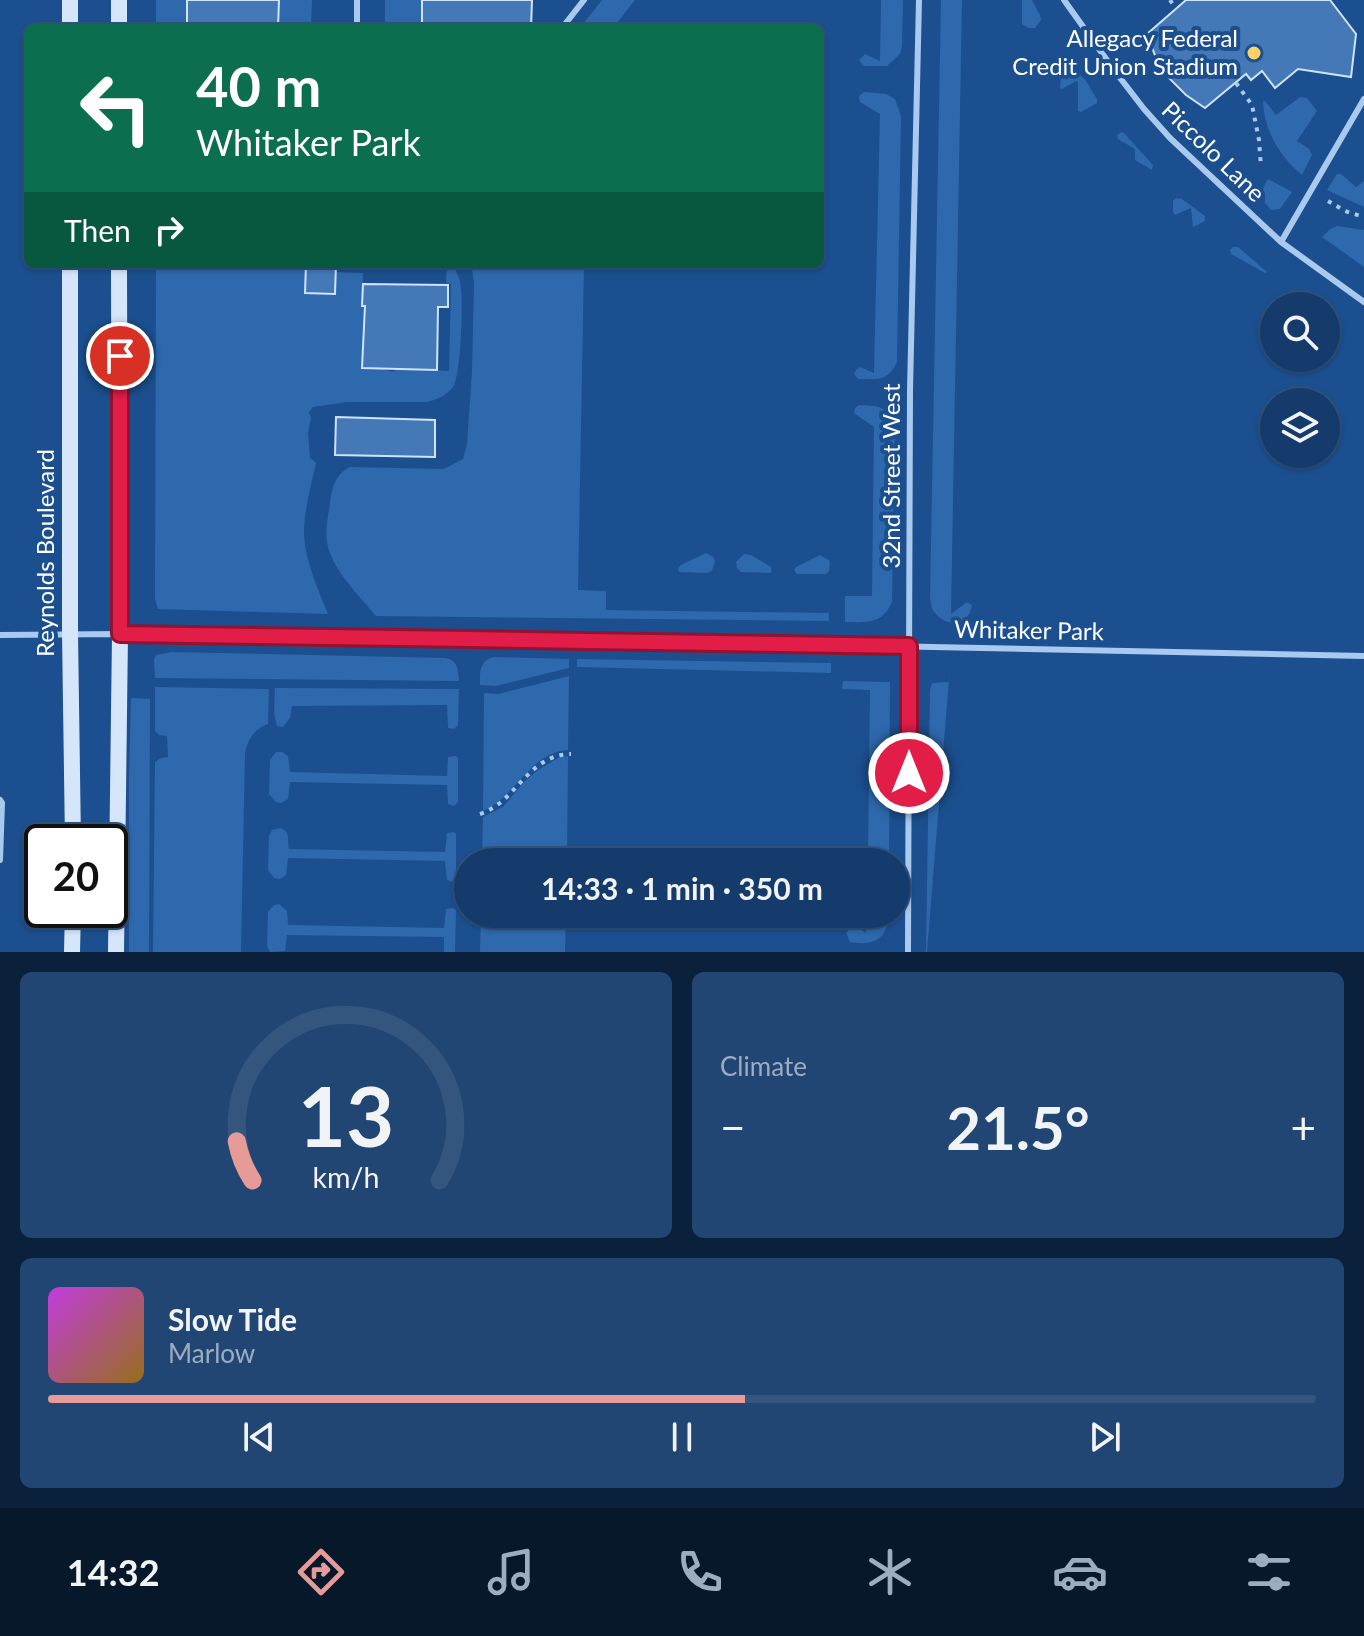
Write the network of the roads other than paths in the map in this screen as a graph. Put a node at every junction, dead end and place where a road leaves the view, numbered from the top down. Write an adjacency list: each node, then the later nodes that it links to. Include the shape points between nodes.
1 (70, 0): 7 (main road)
2 (119, 0): 8 (main road)
3 (357, 0): 9 (lane)
4 (584, 0): 10 (lane)
5 (919, 0): 19 (lane, 32nd Street West)
6 (1064, 0): 12 (lane, Piccolo Lane, via 1170,138)
7 (70, 24)
8 (119, 24)
9 (357, 24)
10 (565, 24)
11 (1364, 99): 12 (lane)
12 (1281, 242): 15 (lane, Piccolo Lane)
13 (70, 268): 16 (main road, Reynolds Boulevard)
14 (119, 268): 17 (main road)
15 (1364, 302)
16 (70, 633): 17 (lane, Whitaker Park); 18 (lane, Whitaker Park); 22 (main road, Reynolds Boulevard)
17 (120, 634): 19 (lane, Whitaker Park); 26 (main road)
18 (0, 635)
19 (909, 646): 20 (lane, Whitaker Park); 27 (lane, 32nd Street West)
20 (1364, 656)
21 (0, 800): 23 (lane)
22 (73, 824)
23 (0, 860)
24 (73, 928): 25 (main road)
25 (72, 952)
26 (116, 952)
27 (908, 952)

